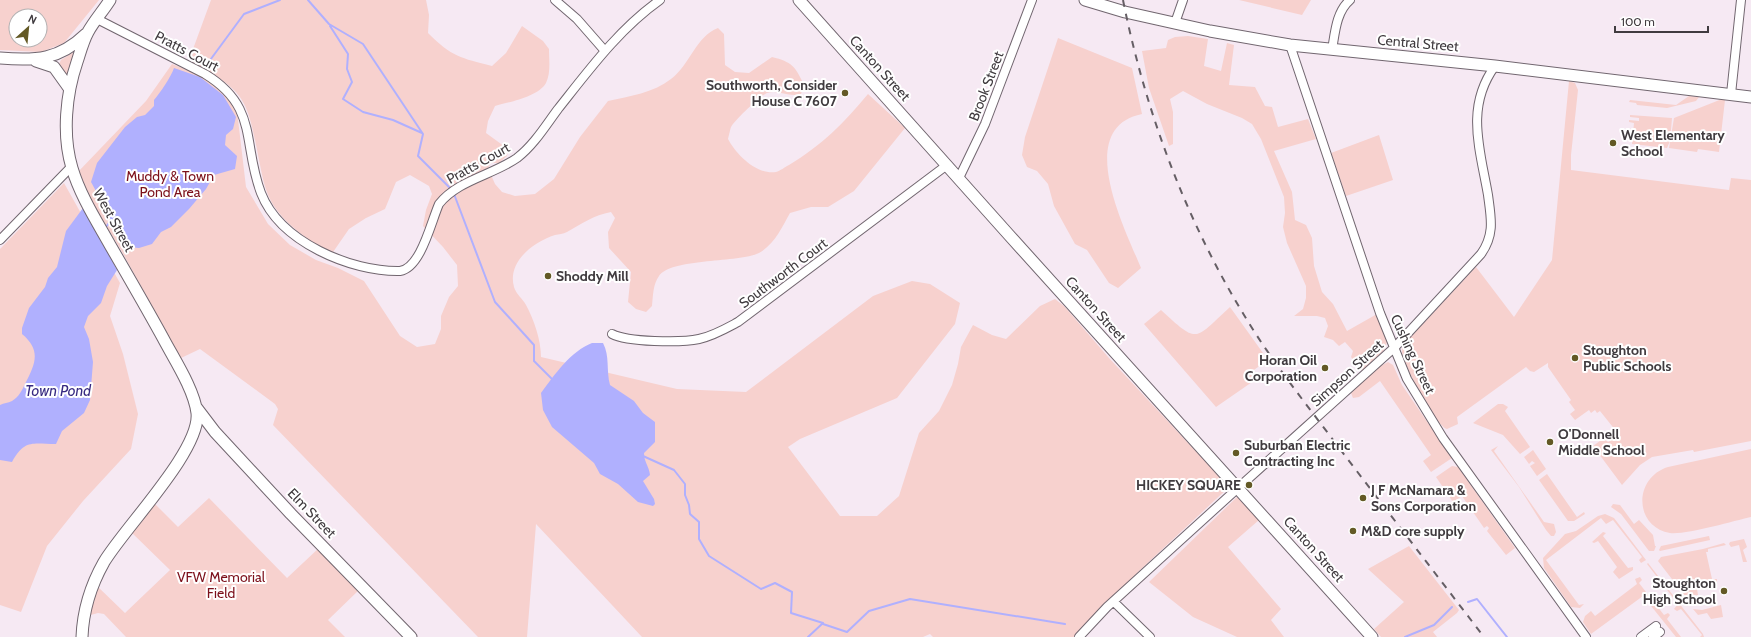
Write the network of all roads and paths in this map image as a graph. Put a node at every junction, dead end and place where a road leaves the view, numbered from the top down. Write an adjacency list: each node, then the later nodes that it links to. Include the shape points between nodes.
1 (110, 0): 10 (main road, West Street)
2 (555, 0): 15 (street, via 577,19)
3 (660, 0): 15 (street, Pratts Court, via 632,22)
4 (799, 0): 22 (main road, Canton Street)
5 (1032, 0): 24 (street, Brook Street, via 985,124)
6 (1085, 0): 11 (main road, Central Street)
7 (1183, 0): 11 (street)
8 (1350, 0): 14 (street, via 1339,16)
9 (1741, 0): 20 (street)
10 (97, 19): 12 (main road, West Street); 15 (street, Pratts Court, via 205,74 219,82 230,93 241,108 264,200 277,218 294,233 314,249 336,259 393,271 404,271 420,254 443,198 518,157 534,141)
11 (1175, 23): 13 (main road, Central Street)
12 (87, 33): 17 (main road, via 61,53 44,58); 19 (main road, West Street)
13 (1290, 45): 14 (main road, Central Street); 27 (street, Cushing Street, via 1380,314)
14 (1332, 50): 18 (main road, Central Street)
15 (605, 51)
16 (0, 58): 17 (main road)
17 (25, 59): 19 (main road, via 54,68)
18 (1495, 66): 20 (main road, Central Street); 27 (street, Simpson Street, via 1482,88 1476,114 1492,219 1491,236 1481,254)
19 (69, 88): 23 (main road, West Street, via 67,123)
20 (1731, 94): 21 (main road, Central Street)
21 (1751, 97)
22 (947, 165): 24 (main road, Canton Street); 26 (street, Southworth Court, via 738,322 718,334 697,340 629,340)
23 (71, 167): 25 (street); 28 (main road, West Street, via 95,218 171,353)
24 (959, 178): 31 (main road, Canton Street)
25 (0, 240)
26 (612, 334)
27 (1394, 347): 31 (street, Simpson Street); 38 (street, Cushing Street, via 1413,390 1443,438)
28 (196, 406): 29 (main road, Elm Street); 30 (main road, West Street, via 196,428)
29 (215, 432): 30 (main road, West Street, via 201,435); 34 (main road, Elm Street)
30 (187, 447): 33 (main road, West Street, via 103,564 89,594)
31 (1238, 488): 32 (street, Simpson Street); 37 (main road, Canton Street)
32 (1114, 602): 35 (street, Simpson Street); 36 (street)
33 (82, 637)
34 (411, 637)
35 (1079, 637)
36 (1150, 637)
37 (1372, 637)
38 (1586, 637)
39 (1641, 637): 40 (street, via 1658,629)
40 (1653, 637)

